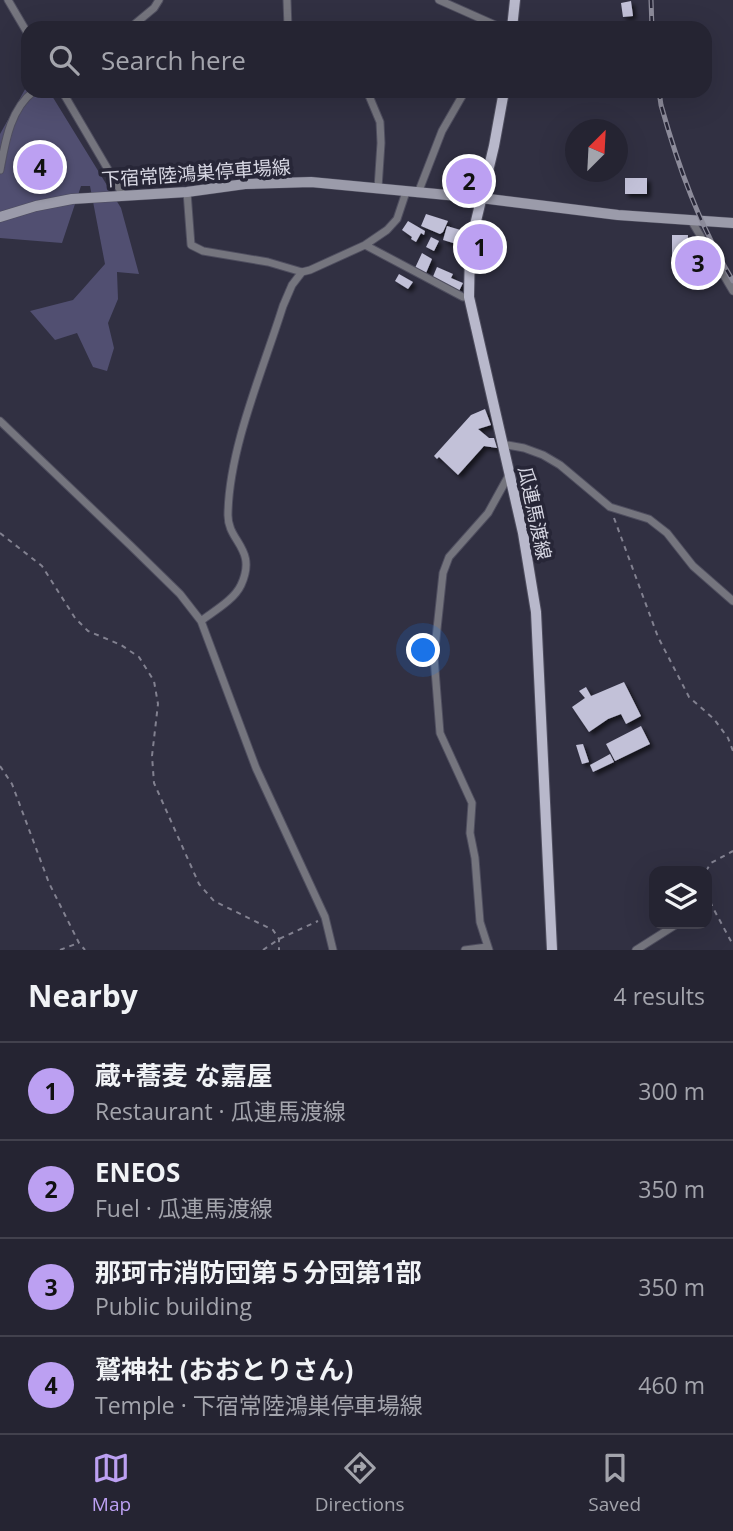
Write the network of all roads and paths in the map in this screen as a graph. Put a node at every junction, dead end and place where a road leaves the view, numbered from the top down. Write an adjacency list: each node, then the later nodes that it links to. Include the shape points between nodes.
1 (8, 0): 6 (street)
2 (159, 0): 7 (street)
3 (288, 0): 8 (street)
4 (439, 0): 9 (street)
5 (514, 0): 10 (main road)
6 (21, 21)
7 (138, 21)
8 (288, 21)
9 (486, 21)
10 (512, 21)
11 (26, 98): 16 (street, via 14,116)
12 (66, 98): 21 (street)
13 (371, 98): 17 (street, via 380,122)
14 (462, 98): 20 (street, via 442,131)
15 (503, 98): 22 (main road, 瓜連馬渡線)
16 (0, 170)
17 (378, 188): 18 (main road, 下宿常陸鴻巣停車場線, via 245,184); 19 (main road, 下宿常陸鴻巣停車場線)
18 (187, 192): 21 (main road, 下宿常陸鴻巣停車場線); 27 (street, via 191,245)
19 (406, 192): 20 (main road, 下宿常陸鴻巣停車場線); 26 (street, via 397,219)
20 (418, 193): 22 (main road, 下宿常陸鴻巣停車場線)
21 (123, 195): 23 (main road, 下宿常陸鴻巣停車場線, via 72,199)
22 (481, 198): 24 (main road, 下宿常陸鴻巣停車場線); 29 (main road, 瓜連馬渡線, via 470,246)
23 (0, 217)
24 (691, 220): 25 (main road, 下宿常陸鴻巣停車場線); 28 (street)
25 (733, 223)
26 (365, 245): 27 (street); 29 (street, via 428,281)
27 (302, 272): 36 (street, via 283,306 234,464 228,517 243,547 245,572 235,594)
28 (733, 291)
29 (469, 297): 31 (main road, 瓜連馬渡線)
30 (0, 421): 36 (street, via 151,565)
31 (502, 444): 32 (main road, 瓜連馬渡線); 33 (street, via 543,455)
32 (509, 475): 47 (street, via 488,513 449,557 443,573 434,657 440,733 472,803 470,833 480,922); 54 (main road, 瓜連馬渡線, via 536,612)
33 (611, 507): 35 (street, via 649,519); 37 (path, via 659,637 690,697 714,719)
34 (0, 533): 44 (path, via 42,566 88,631 139,657 154,681 158,704 154,783 199,884 214,901 273,930)
35 (733, 601)
36 (201, 621): 42 (street, via 256,768)
37 (733, 751)
38 (0, 766): 45 (path, via 12,784 49,883)
39 (733, 851): 40 (path)
40 (709, 866)
41 (712, 906): 46 (path)
42 (325, 917): 44 (path); 52 (street)
43 (669, 929): 55 (street)
44 (279, 939): 50 (path); 51 (path)
45 (79, 943): 48 (path); 49 (path)
46 (733, 945)
47 (488, 949): 53 (street)
48 (60, 950)
49 (85, 950)
50 (264, 950)
51 (279, 950)
52 (333, 950)
53 (466, 950)
54 (552, 950)
55 (636, 950)

